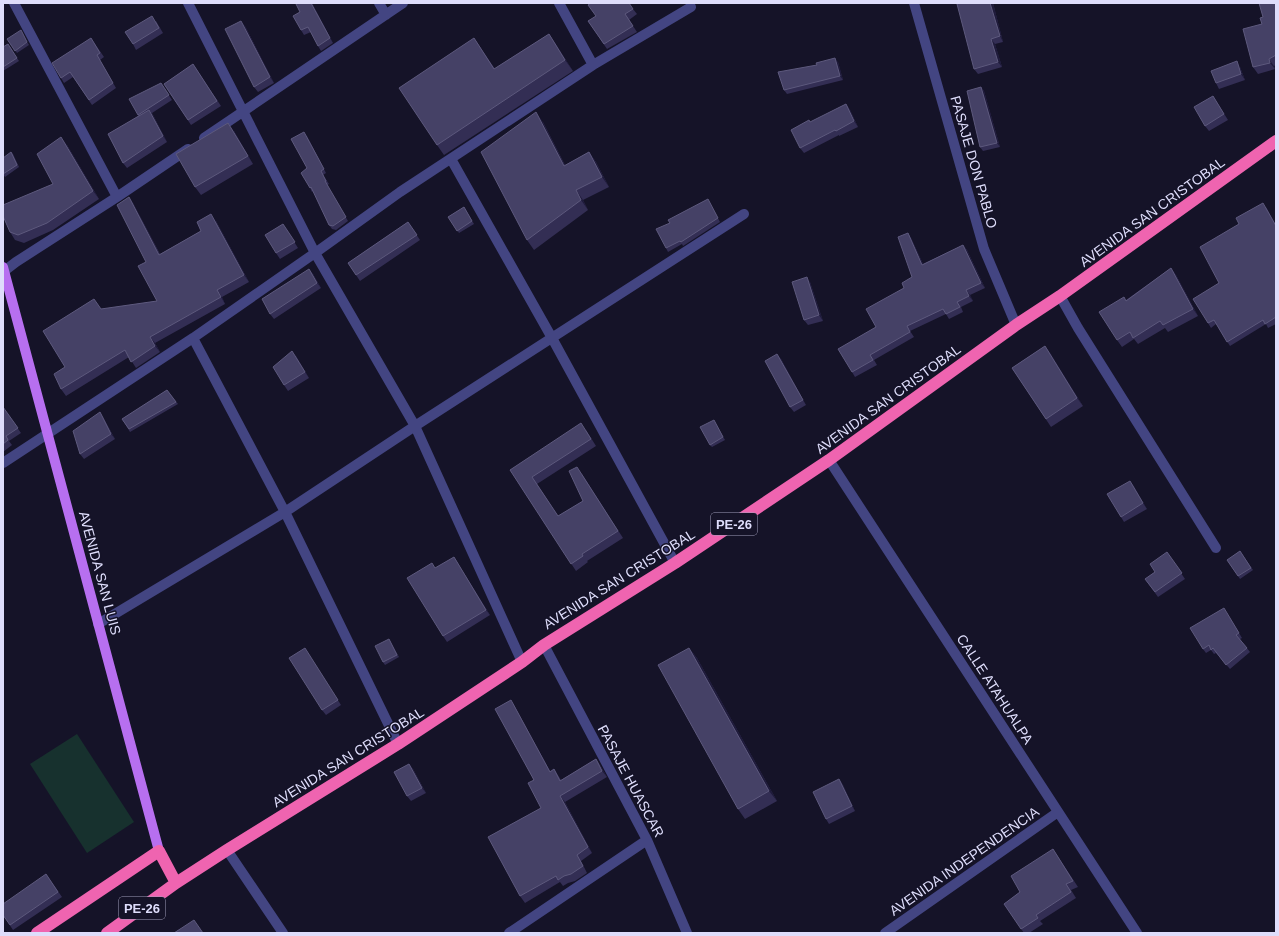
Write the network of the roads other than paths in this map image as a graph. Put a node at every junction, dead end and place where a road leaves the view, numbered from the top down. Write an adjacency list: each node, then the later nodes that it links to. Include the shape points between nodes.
1 (14, 3): 13 (street)
2 (188, 3): 10 (street)
3 (380, 3): 8 (street)
4 (403, 3): 8 (street)
5 (560, 3): 9 (street)
6 (914, 3): 18 (street, PASAJE DON PABLO, via 984,249)
7 (691, 7): 9 (street)
8 (386, 15): 10 (street)
9 (593, 66): 12 (street)
10 (243, 112): 13 (street); 15 (street)
11 (1276, 141): 17 (highway, AVENIDA SAN CRISTOBAL / PE-26)
12 (451, 159): 15 (street); 20 (street)
13 (117, 197): 16 (street)
14 (744, 214): 20 (street)
15 (315, 253): 19 (street); 21 (street)
16 (3, 270): 22 (main road, AVENIDA SAN LUIS)
17 (1060, 296): 18 (highway, AVENIDA SAN CRISTOBAL / PE-26); 26 (street)
18 (1016, 325): 23 (highway, AVENIDA SAN CRISTOBAL / PE-26)
19 (193, 338): 22 (street); 25 (street)
20 (552, 338): 21 (street); 27 (street)
21 (415, 426): 25 (street); 30 (street)
22 (47, 432): 24 (street); 28 (main road, AVENIDA SAN LUIS)
23 (829, 460): 27 (highway, AVENIDA SAN CRISTOBAL / PE-26); 32 (street, CALLE ATAHUALPA)
24 (3, 463)
25 (285, 512): 28 (street); 31 (street)
26 (1216, 548)
27 (675, 563): 29 (highway, AVENIDA SAN CRISTOBAL / PE-26)
28 (98, 624): 35 (main road, AVENIDA SAN LUIS)
29 (544, 645): 30 (highway, AVENIDA SAN CRISTOBAL / PE-26); 33 (street, PASAJE HUASCAR)
30 (522, 662): 31 (highway, AVENIDA SAN CRISTOBAL / PE-26)
31 (398, 744): 34 (highway, AVENIDA SAN CRISTOBAL / PE-26)
32 (1058, 812): 42 (street, AVENIDA INDEPENDENCIA); 43 (street, CALLE ATAHUALPA)
33 (647, 840): 40 (street); 41 (street, PASAJE HUASCAR)
34 (227, 850): 36 (highway, AVENIDA SAN CRISTOBAL / PE-26); 39 (street)
35 (159, 851): 36 (highway, AVENIDA SAN LUIS); 37 (highway)
36 (176, 883): 38 (highway, AVENIDA SAN CRISTOBAL / PE-26)
37 (37, 933)
38 (107, 933)
39 (283, 933)
40 (509, 933)
41 (687, 933)
42 (885, 933)
43 (1137, 933)

